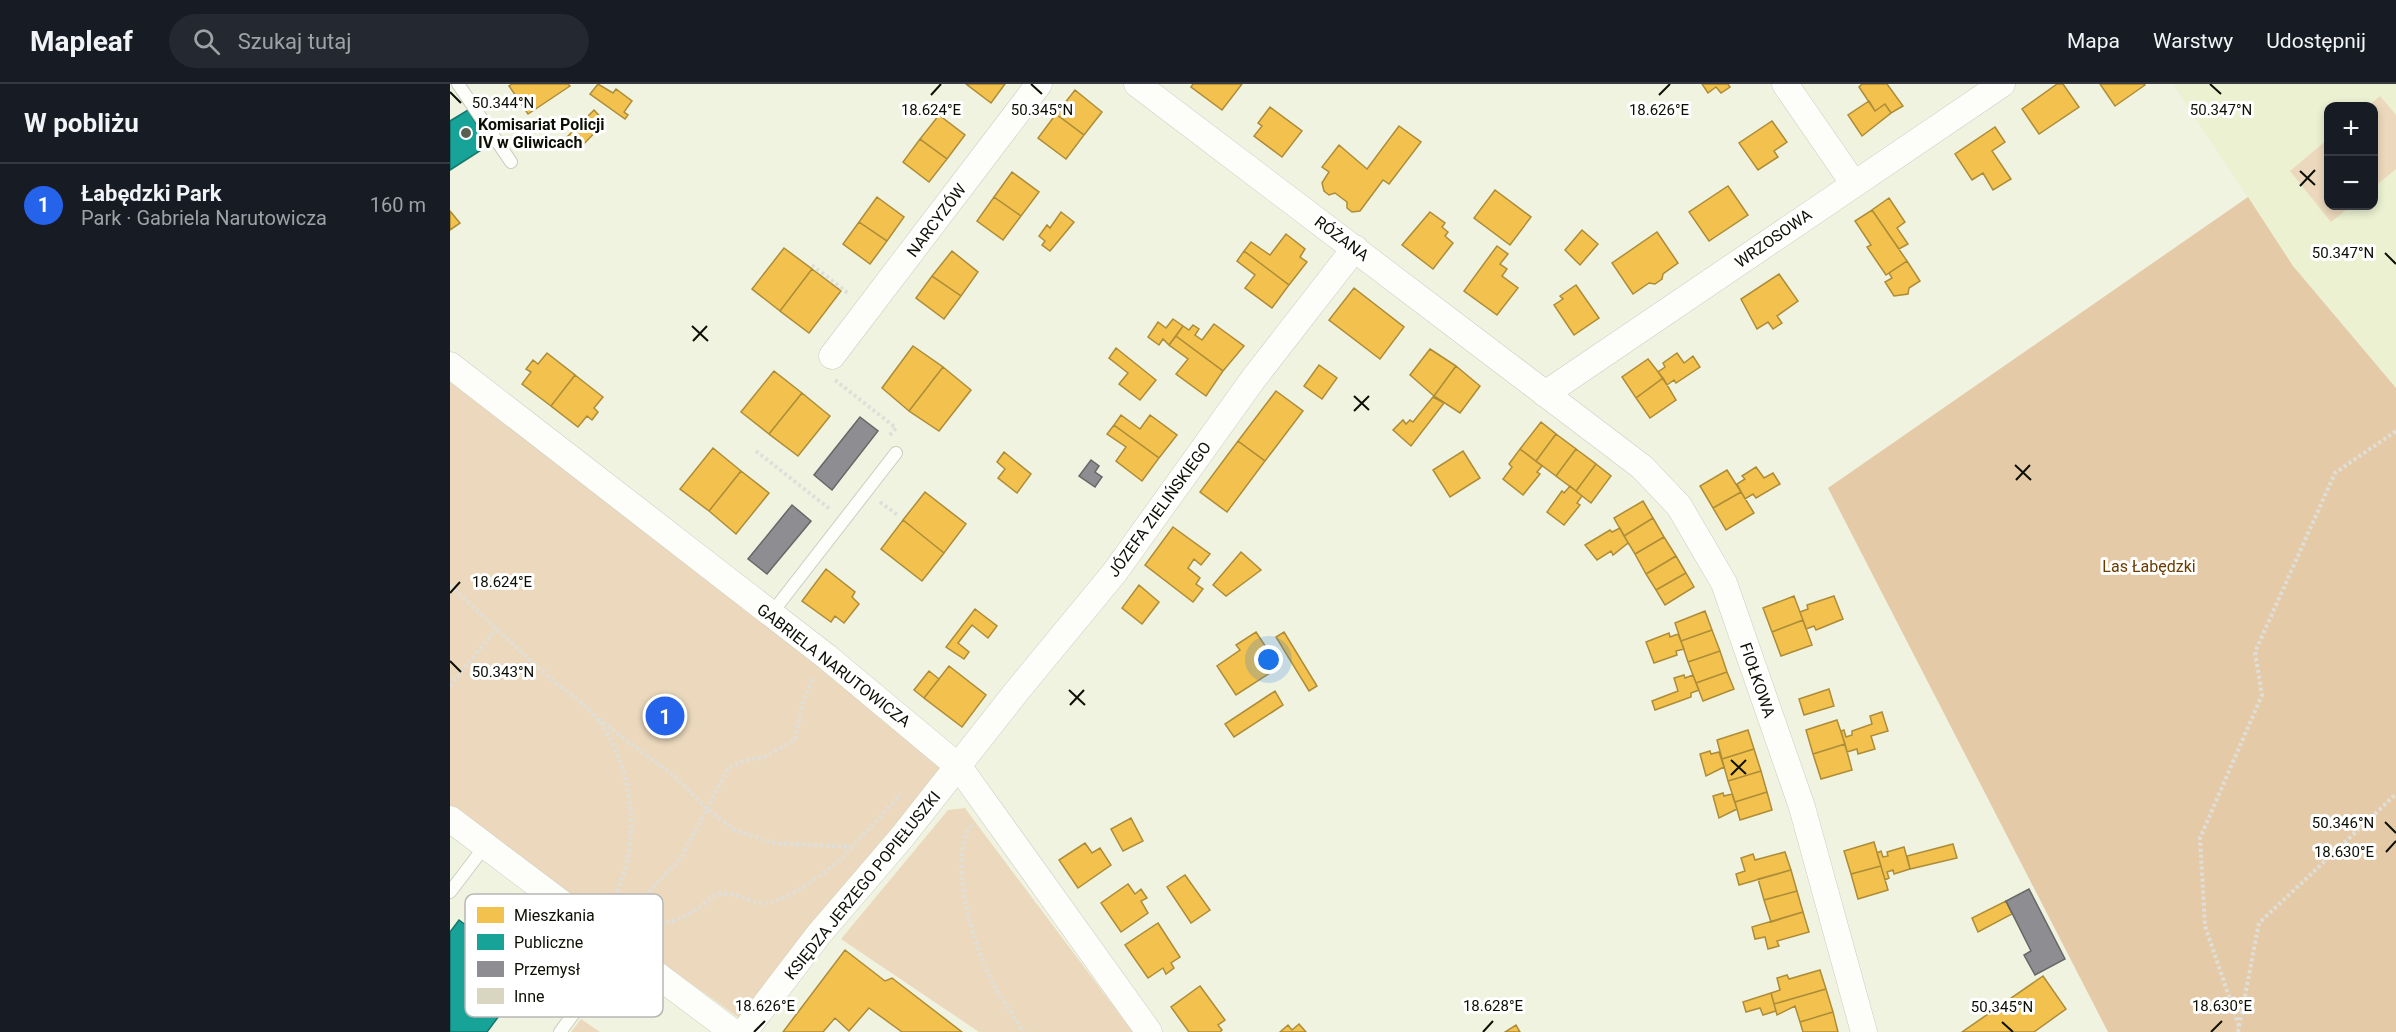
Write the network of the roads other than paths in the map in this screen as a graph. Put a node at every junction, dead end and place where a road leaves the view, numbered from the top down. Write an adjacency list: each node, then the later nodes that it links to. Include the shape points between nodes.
1 (458, 84): 6 (lane)
2 (1039, 84): 9 (street, NARCYZÓW)
3 (1137, 84): 8 (street, RÓŻANA)
4 (1785, 84): 7 (street)
5 (2002, 84): 7 (street, WRZOSOWA)
6 (511, 162)
7 (1854, 184): 11 (street, WRZOSOWA)
8 (1355, 248): 11 (street, RÓŻANA); 14 (street, JÓZEFA ZIELIŃSKIEGO, via 1254,378 1115,572)
9 (832, 356)
10 (450, 365): 13 (street, GABRIELA NARUTOWICZA)
11 (1545, 394): 25 (street, FIOŁKOWA, via 1642,466 1679,506 1724,584 1802,807)
12 (896, 453): 13 (lane)
13 (771, 614): 14 (street, GABRIELA NARUTOWICZA)
14 (959, 767): 23 (street, KSIĘDZA JERZEGO POPIEŁUSZKI, via 819,934); 24 (street, GABRIELA NARUTOWICZA)
15 (450, 819): 16 (street)
16 (485, 846): 17 (lane); 18 (street)
17 (450, 892)
18 (547, 894)
19 (663, 981): 22 (street)
20 (571, 1017): 21 (lane)
21 (560, 1032)
22 (733, 1032)
23 (744, 1032)
24 (1149, 1032)
25 (1864, 1032)

